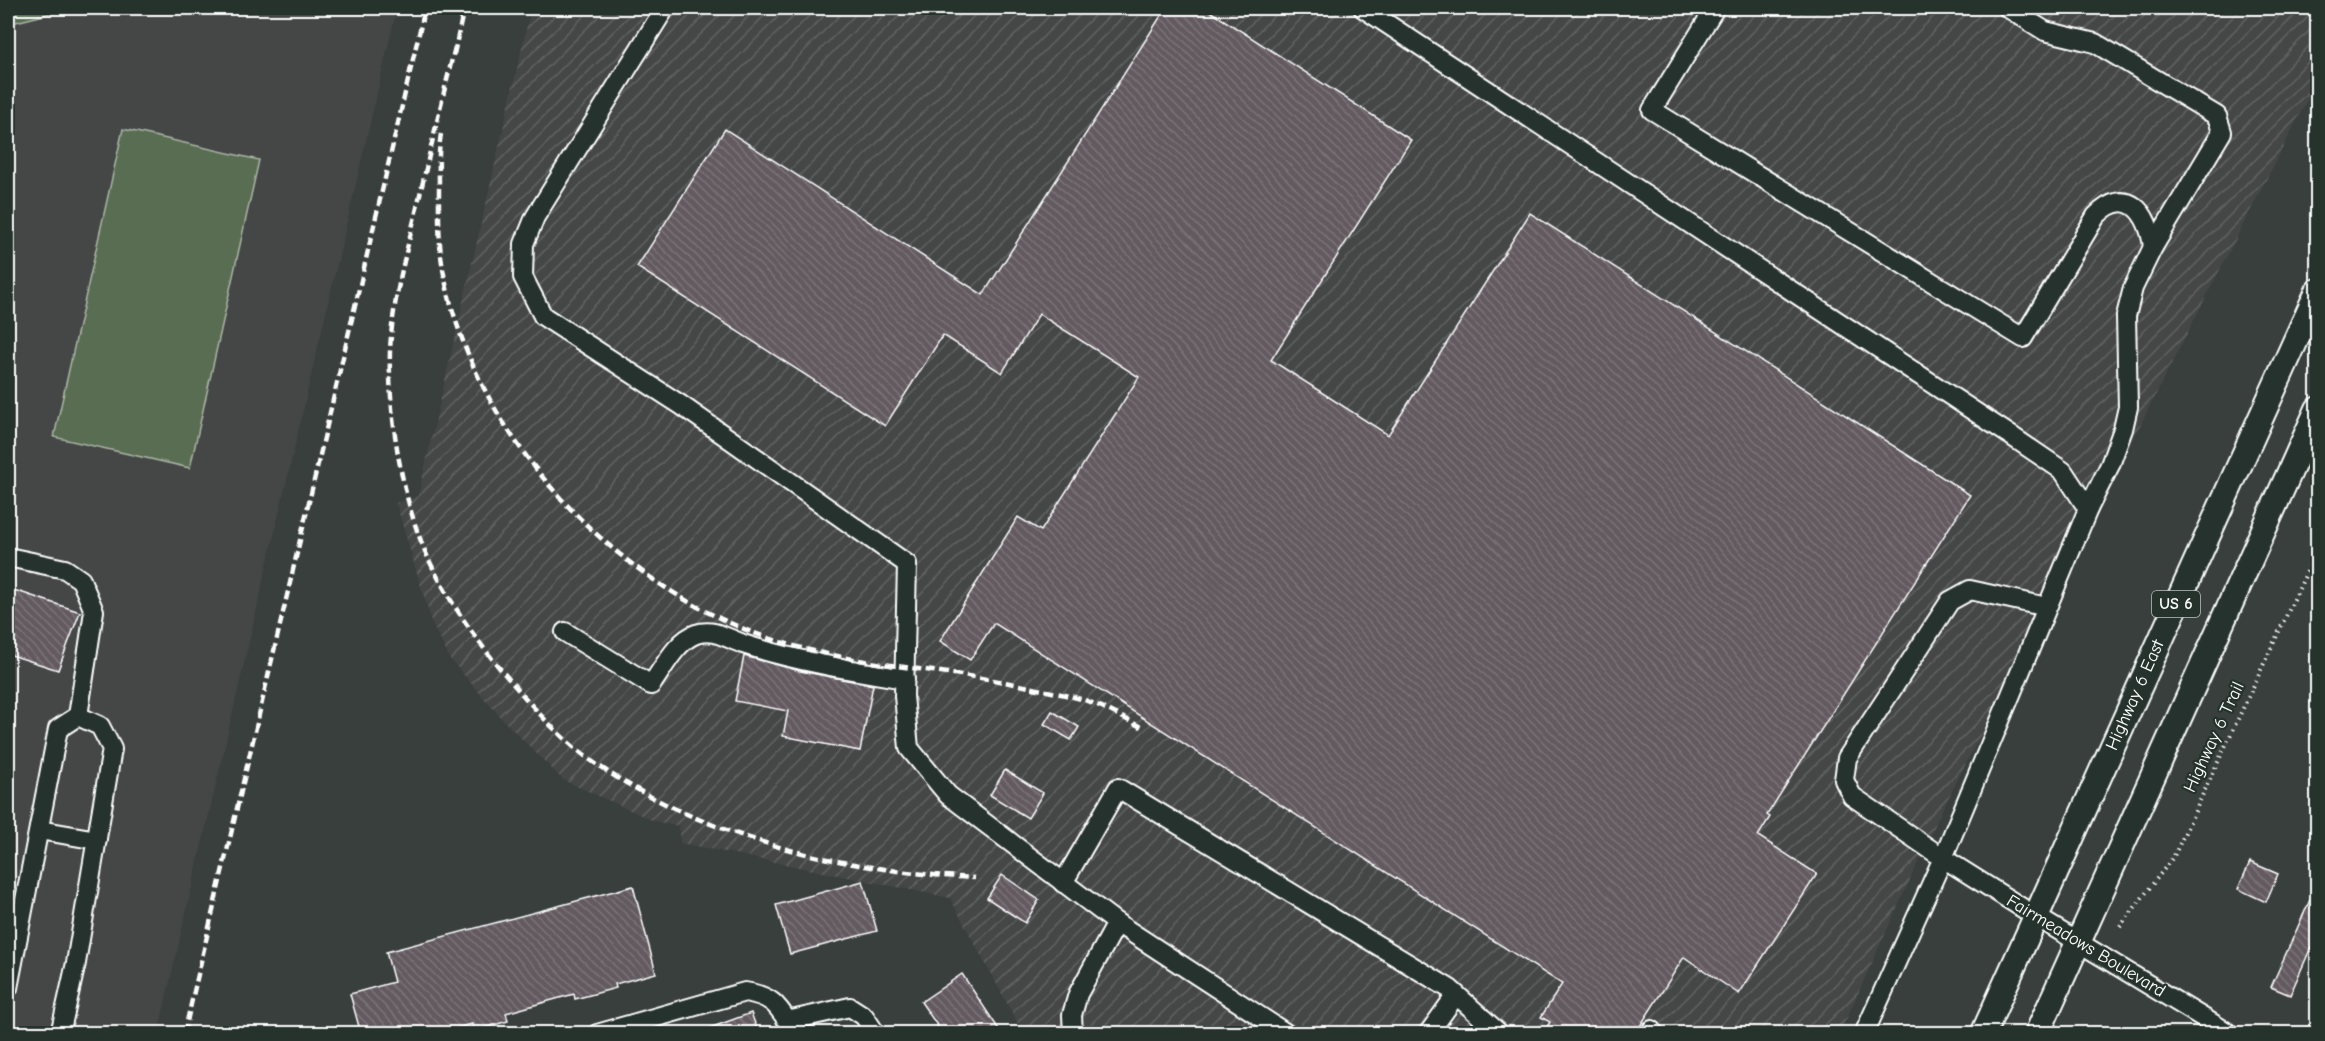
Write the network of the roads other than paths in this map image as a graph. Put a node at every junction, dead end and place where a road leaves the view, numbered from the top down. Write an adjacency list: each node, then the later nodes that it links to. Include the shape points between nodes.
1 (665, 8): 12 (street, via 534,217 524,244 523,277 543,315 681,405 907,564)
2 (1363, 8): 8 (street, via 2022,442 2063,471)
3 (1715, 8): 5 (street, via 1652,110 2023,338 2096,216 2107,205 2122,201 2136,207 2151,232)
4 (2008, 8): 5 (street, via 2046,31 2095,43 2217,116 2222,132)
5 (2153, 247): 8 (street, via 2133,288 2126,316 2128,407 2123,429)
6 (2318, 291): 18 (main road, Highway 6 East / US 6)
7 (2318, 409): 20 (main road, US 6)
8 (2088, 509): 10 (street)
9 (8, 557): 13 (street, via 65,569 81,580 94,611)
10 (2048, 607): 16 (street); 16 (street, Fairmeadows Boulevard, via 1970,590 1950,601 1847,758 1844,780 1852,796)
11 (565, 633): 12 (street, via 651,685 680,645 693,635 709,631 821,664)
12 (904, 679): 17 (street, via 909,747 948,795)
13 (78, 716): 14 (street, via 58,729); 15 (street, via 100,726 112,748)
14 (39, 830): 15 (street); 21 (street)
15 (97, 840): 24 (street)
16 (1943, 858): 18 (street, Fairmeadows Boulevard); 31 (street)
17 (1063, 883): 19 (street); 22 (street, via 1118,788)
18 (2035, 916): 20 (street, Fairmeadows Boulevard); 32 (main road, Highway 6 East / US 6)
19 (1117, 923): 27 (street, via 1078,994 1072,1015); 28 (street)
20 (2078, 942): 33 (main road, US 6); 34 (street, Fairmeadows Boulevard)
21 (8, 988)
22 (1456, 995): 29 (street); 30 (street)
23 (792, 1027): 25 (street, via 763,995 745,992); 26 (street, via 850,1007 864,1016)
24 (60, 1034)
25 (597, 1034)
26 (876, 1034)
27 (1073, 1034)
28 (1287, 1034)
29 (1428, 1034)
30 (1500, 1034)
31 (1864, 1034)
32 (1983, 1034)
33 (2037, 1034)
34 (2230, 1034)

